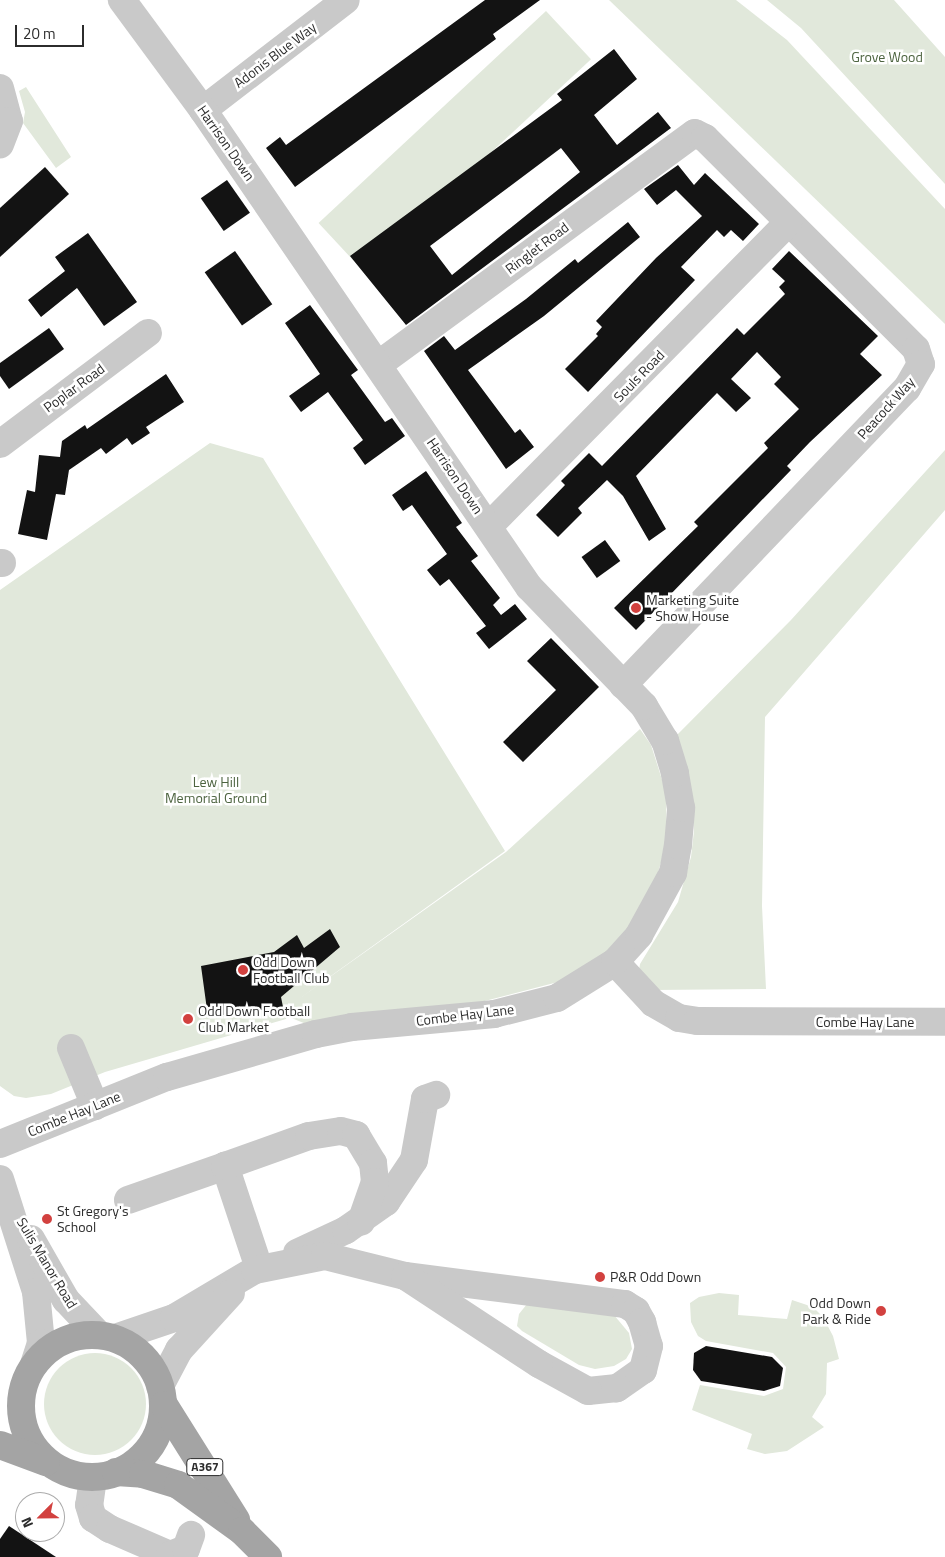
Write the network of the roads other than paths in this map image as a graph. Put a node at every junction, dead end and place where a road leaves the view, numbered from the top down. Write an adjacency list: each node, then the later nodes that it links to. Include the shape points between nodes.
1 (122, 0): 4 (street, Harrison Down)
2 (346, 0): 4 (street, Adonis Blue Way)
3 (0, 88): 6 (street, via 9,121)
4 (203, 110): 9 (street, Harrison Down)
5 (695, 133): 7 (street, Peacock Way, via 706,138); 9 (street, Ringlet Road)
6 (0, 144)
7 (788, 224): 11 (street, Souls Road); 12 (street, Peacock Way, via 906,338 916,349 921,364 907,388)
8 (148, 333): 10 (street, Poplar Road)
9 (379, 364): 11 (street, Harrison Down)
10 (0, 444)
11 (489, 526): 12 (street, Harrison Down, via 529,587)
12 (623, 685): 13 (street, Harrison Down, via 644,706 665,741 681,808 673,873 640,935)
13 (615, 962): 14 (street, Combe Hay Lane, via 652,1003 679,1018 697,1021); 17 (street, Combe Hay Lane, via 587,981 540,1004 494,1014 352,1027 316,1034 167,1077)
14 (945, 1022)
15 (71, 1048): 17 (street)
16 (436, 1095): 22 (street, via 425,1099 421,1107 419,1142 408,1173 386,1202)
17 (94, 1106): 18 (street, Combe Hay Lane)
18 (0, 1144)
19 (225, 1166): 21 (street); 22 (street, via 309,1136 340,1131 356,1135 373,1163 375,1182); 23 (street)
20 (1, 1182): 25 (street, Sulis Manor Road, via 66,1300); 26 (street, Sulis Manor Road, via 36,1292 41,1343)
21 (128, 1200)
22 (361, 1222): 23 (street)
23 (261, 1268): 24 (street, via 325,1256); 25 (street, via 174,1318); 28 (street, via 179,1350)
24 (405, 1276): 24 (street, via 624,1304 636,1311 649,1346 643,1370 617,1388 588,1391 539,1364)
25 (107, 1337): 26 (main road, via 87,1334 63,1340); 28 (main road, via 134,1347 149,1362)
26 (31, 1370): 27 (main road); 30 (main road, via 20,1394 20,1415 34,1449)
27 (0, 1392)
28 (162, 1395): 31 (main road, via 161,1427 151,1446 135,1464); 32 (main road, A367)
29 (0, 1445): 30 (main road)
30 (48, 1462): 31 (main road, via 79,1477)
31 (105, 1475): 32 (main road, A367, via 143,1474 178,1485); 33 (street, via 89,1505 93,1518 110,1529 170,1555)
32 (242, 1531): 34 (main road, A367)
33 (186, 1548)
34 (268, 1557)

